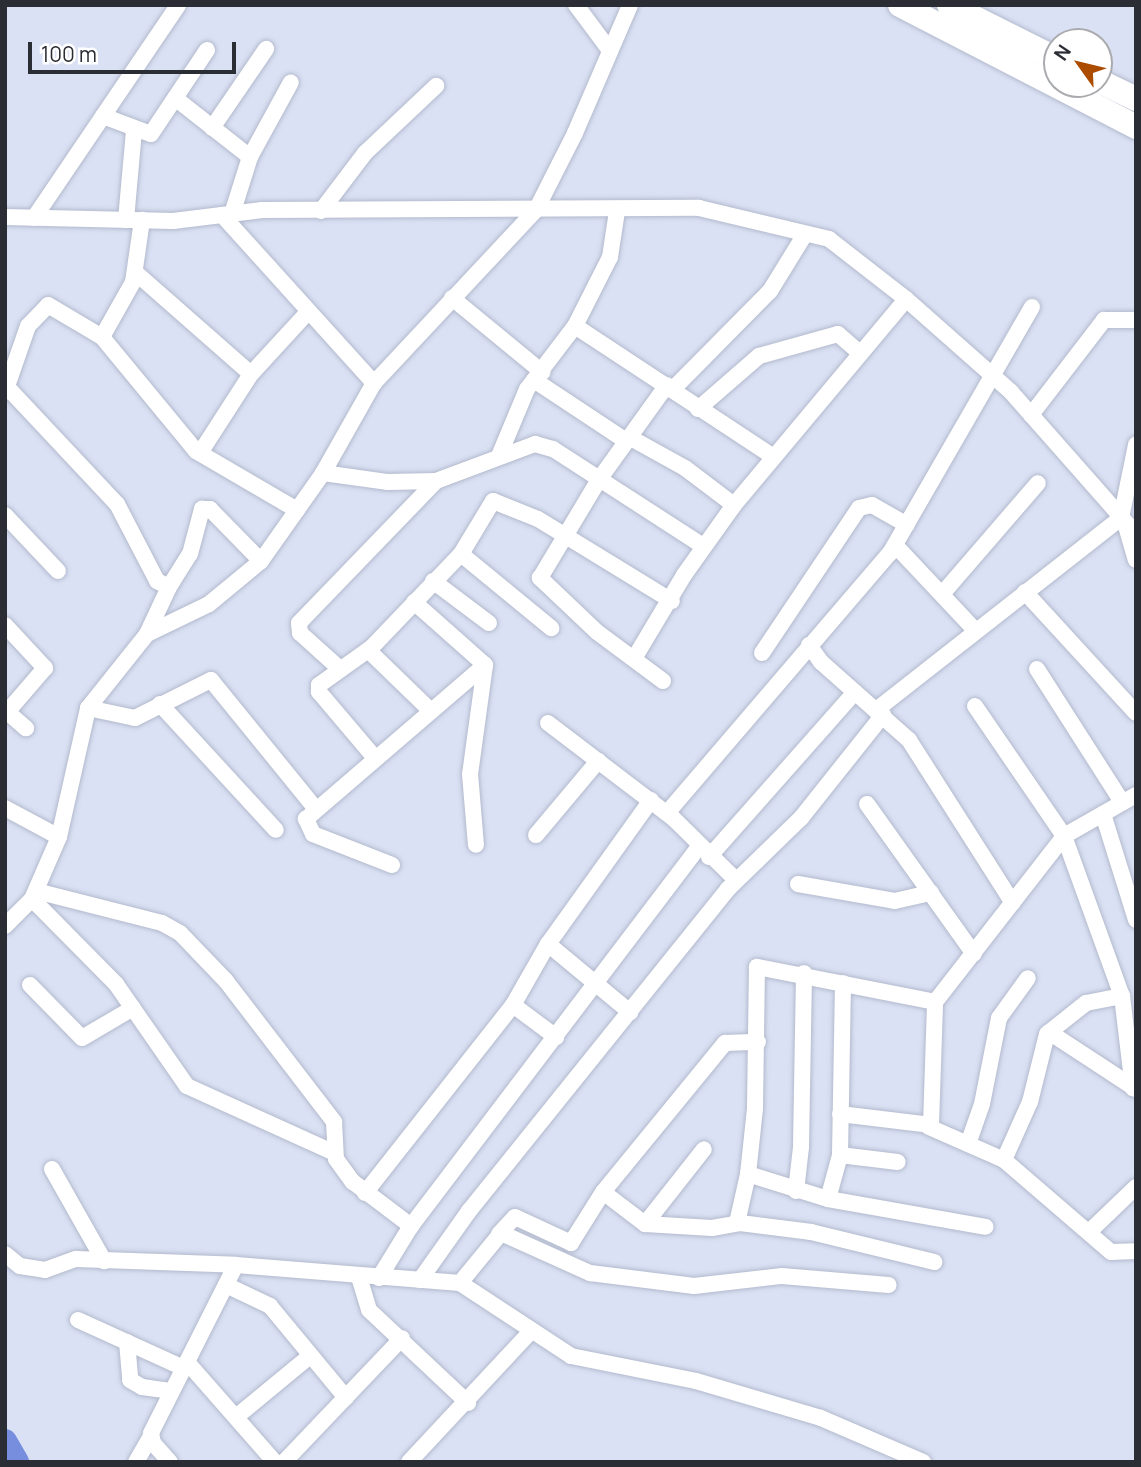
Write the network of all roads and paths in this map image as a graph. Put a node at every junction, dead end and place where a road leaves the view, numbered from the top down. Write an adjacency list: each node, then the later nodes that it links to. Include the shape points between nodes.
1 (178, 5): 15 (street)
2 (576, 5): 6 (street)
3 (629, 5): 6 (street)
4 (949, 5): 9 (main road)
5 (903, 6): 16 (main road)
6 (608, 48): 20 (street, via 575,133)
7 (266, 49): 17 (street)
8 (207, 50): 13 (street)
9 (1043, 52)
10 (291, 82): 19 (street)
11 (436, 86): 21 (street, via 365,153)
12 (1113, 87): 14 (main road)
13 (175, 98): 17 (street); 18 (street, via 151,134)
14 (1136, 99)
15 (103, 116): 18 (street); 25 (street)
16 (1136, 127)
17 (212, 128): 19 (street)
18 (134, 130): 26 (street)
19 (250, 157): 23 (street)
20 (536, 210): 21 (street); 22 (street); 29 (street)
21 (321, 211): 23 (street)
22 (617, 211): 27 (street, via 699,208); 34 (street, via 611,257)
23 (227, 214): 26 (street); 32 (street)
24 (5, 217): 25 (street)
25 (34, 218): 26 (street)
26 (134, 220): 28 (street)
27 (805, 234): 30 (street, via 828,239); 41 (street, via 770,291)
28 (136, 272): 35 (street); 37 (street)
29 (452, 298): 38 (street); 40 (street)
30 (906, 299): 36 (street); 39 (street)
31 (1032, 307): 39 (street)
32 (307, 313): 37 (street); 40 (street)
33 (1136, 320): 44 (street, via 1104,320)
34 (575, 326): 38 (street); 41 (street)
35 (102, 337): 42 (street, via 45,306 28,326); 46 (street)
36 (860, 353): 43 (street, via 838,334 759,356); 49 (street)
37 (251, 374): 46 (street)
38 (538, 376): 45 (street); 48 (street)
39 (994, 379): 44 (street); 57 (street)
40 (374, 383): 50 (street)
41 (669, 388): 43 (street); 45 (street)
42 (7, 390): 67 (street, via 117,504 157,581)
43 (698, 409): 49 (street)
44 (1031, 415): 58 (street)
45 (628, 439): 52 (street); 54 (street, via 685,468)
46 (200, 453): 55 (street)
47 (1135, 454): 58 (street)
48 (499, 456): 51 (street); 52 (street, via 535,444 553,449)
49 (772, 456): 54 (street)
50 (323, 473): 51 (street, via 387,482); 55 (street)
51 (436, 481): 82 (street, via 299,623 300,633)
52 (598, 481): 59 (street); 61 (street)
53 (1038, 483): 69 (street)
54 (734, 505): 61 (street)
55 (297, 510): 64 (street)
56 (5, 515): 65 (street)
57 (907, 525): 60 (street); 79 (street, via 872,505 859,508)
58 (1127, 526): 63 (street); 68 (street)
59 (566, 535): 62 (street, via 495,499); 70 (street); 80 (street, via 540,580 597,632)
60 (895, 545): 69 (street); 77 (street)
61 (703, 546): 70 (street)
62 (461, 554): 66 (street); 74 (street)
63 (1136, 560)
64 (261, 561): 67 (street, via 209,509 202,509 190,554); 76 (street, via 209,604)
65 (58, 571)
66 (433, 582): 71 (street); 72 (street)
67 (169, 587): 76 (street)
68 (1025, 592): 75 (street); 92 (street)
69 (943, 593): 75 (street)
70 (672, 601): 80 (street)
71 (414, 602): 78 (street); 81 (street)
72 (489, 622)
73 (5, 625): 89 (street, via 45,668)
74 (551, 628)
75 (974, 629): 91 (street)
76 (147, 634): 88 (street)
77 (809, 645): 85 (street); 102 (street)
78 (368, 650): 82 (street); 90 (street)
79 (762, 653)
80 (635, 657): 84 (street)
81 (485, 665): 90 (street); 108 (street, via 470,774)
82 (340, 669): 95 (street, via 321,682 319,692)
83 (1037, 669): 97 (street)
84 (663, 681)
85 (855, 692): 91 (street); 109 (street)
86 (160, 704): 88 (street, via 129,719); 101 (street, via 211,680); 104 (street)
87 (975, 706): 106 (street)
88 (88, 708): 107 (street)
89 (6, 711): 94 (street)
90 (431, 711): 95 (street)
91 (880, 713): 111 (street, via 801,818); 115 (street, via 909,740)
92 (1136, 713)
93 (548, 723): 96 (street)
94 (26, 728)
95 (375, 758): 101 (street)
96 (598, 761): 98 (street); 105 (street)
97 (1129, 798): 103 (street)
98 (651, 800): 102 (street); 118 (street)
99 (867, 804): 113 (street)
100 (5, 808): 107 (street)
101 (315, 808): 110 (street, via 306,819 313,834)
102 (667, 813): 109 (street)
103 (1103, 814): 106 (street); 116 (street)
104 (276, 830)
105 (536, 835)
106 (1064, 836): 115 (street); 125 (street)
107 (59, 837): 114 (street)
108 (477, 845)
109 (704, 852): 111 (street); 122 (street)
110 (392, 865)
111 (736, 880): 129 (street)
112 (798, 884): 113 (street, via 895,901)
113 (931, 893): 119 (street)
114 (34, 895): 117 (street); 128 (street); 138 (street, via 162,923 180,933 226,981 334,1122)
115 (1013, 903): 119 (street)
116 (1136, 920)
117 (5, 926)
118 (548, 944): 122 (street); 127 (street)
119 (974, 954): 126 (street)
120 (804, 973): 123 (street); 132 (street, via 757,967); 145 (street)
121 (1028, 978): 136 (street, via 999,1018 982,1104)
122 (600, 983): 129 (street); 131 (street)
123 (843, 983): 126 (street); 134 (street)
124 (30, 985): 128 (street, via 82,1038)
125 (1122, 996): 130 (street, via 1086,1003); 133 (street)
126 (935, 1002): 135 (street)
127 (513, 1005): 131 (street); 147 (street)
128 (133, 1008): 138 (street, via 194,1091)
129 (631, 1012): 162 (street, via 469,1211)
130 (1049, 1032): 133 (street); 140 (street, via 1042,1043 1027,1111)
131 (556, 1037): 151 (street)
132 (758, 1042): 143 (street); 146 (street, via 724,1043)
133 (1135, 1088)
134 (840, 1114): 135 (street); 139 (street)
135 (929, 1127): 136 (street)
136 (968, 1144): 140 (street)
137 (704, 1149): 150 (street)
138 (335, 1153): 147 (street)
139 (840, 1155): 141 (street); 148 (street)
140 (1004, 1160): 153 (street)
141 (898, 1162)
142 (52, 1169): 157 (street)
143 (748, 1174): 145 (street); 149 (street)
144 (1136, 1187): 153 (street)
145 (796, 1191): 148 (street)
146 (603, 1192): 150 (street); 154 (street, via 571,1243 516,1217)
147 (365, 1193): 151 (street)
148 (828, 1199): 152 (street)
149 (737, 1223): 150 (street, via 712,1228); 158 (street, via 811,1233)
150 (645, 1224)
151 (411, 1226): 161 (street)
152 (986, 1227)
153 (1088, 1232): 155 (street, via 1119,1255)
154 (499, 1234): 163 (street); 164 (street, via 603,1274 698,1286 782,1276)
155 (1136, 1251)
156 (5, 1254): 157 (street, via 20,1266 45,1270 76,1259)
157 (104, 1261): 159 (street)
158 (934, 1262)
159 (236, 1265): 160 (street); 165 (street)
160 (359, 1277): 161 (street); 168 (street, via 366,1306)
161 (379, 1278): 162 (street)
162 (420, 1280): 163 (street)
163 (460, 1283): 167 (street)
164 (889, 1284)
165 (226, 1285): 170 (street, via 265,1302); 171 (street)
166 (78, 1320): 169 (street)
167 (532, 1330): 174 (street); 182 (street, via 571,1356 696,1381 796,1410)
168 (402, 1338): 173 (street); 174 (street)
169 (127, 1342): 171 (street); 172 (street, via 131,1380 142,1387)
170 (310, 1356): 173 (street); 175 (street)
171 (186, 1365): 172 (street); 175 (street)
172 (172, 1391): 176 (street)
173 (346, 1398): 180 (street)
174 (468, 1403): 181 (street)
175 (236, 1417): 179 (street)
176 (151, 1436): 177 (street); 178 (street)
177 (136, 1462)
178 (170, 1462)
179 (275, 1462)
180 (284, 1462)
181 (410, 1462)
182 (923, 1462)

